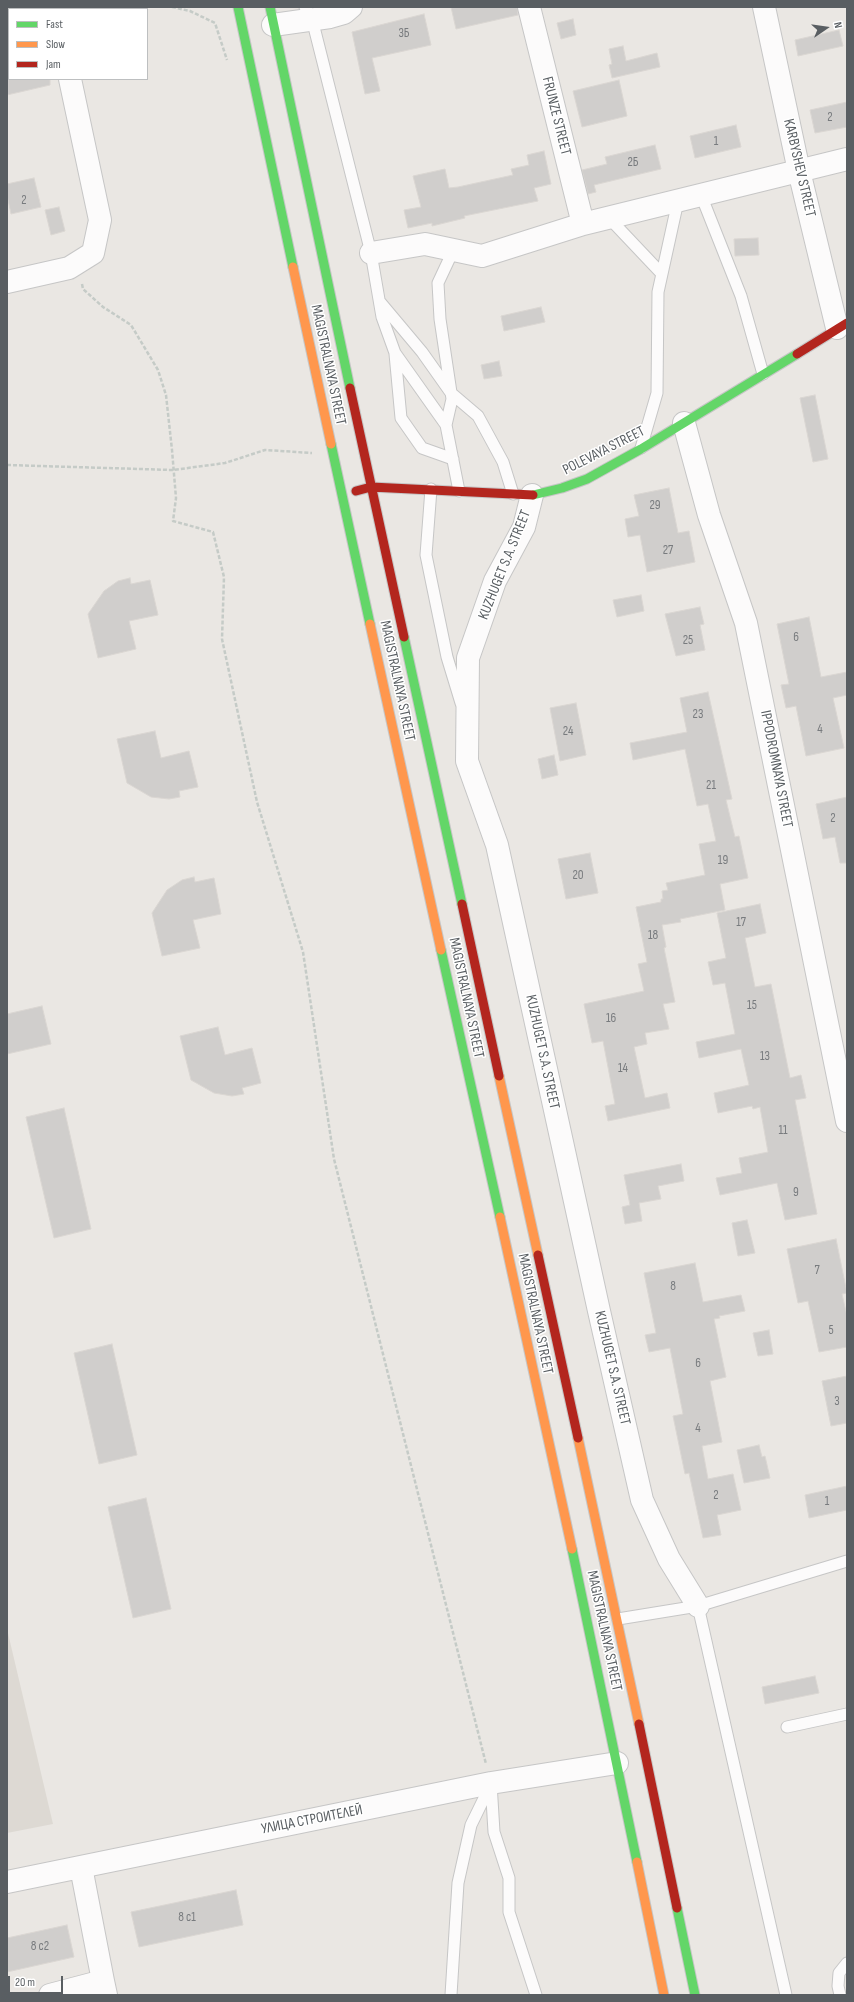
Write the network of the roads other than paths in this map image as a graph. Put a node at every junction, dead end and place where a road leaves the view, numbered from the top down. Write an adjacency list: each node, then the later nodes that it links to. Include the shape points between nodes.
1 (238, 7): 30 (main road, MAGISTRALNAYA STREET)
2 (351, 7): 5 (street, via 344,13)
3 (529, 7): 13 (street, FRUNZE STREET)
4 (764, 7): 9 (street, KARBYSHEV STREET)
5 (309, 13): 6 (street); 15 (lane)
6 (271, 16): 27 (main road, MAGISTRALNAYA STREET)
7 (70, 80): 17 (street, via 100,220 86,257 69,268)
8 (847, 159): 9 (street)
9 (799, 171): 10 (street); 19 (street, KARBYSHEV STREET)
10 (701, 195): 11 (street); 21 (lane, via 741,296)
11 (678, 201): 12 (street); 16 (lane)
12 (609, 218): 13 (street); 16 (lane)
13 (584, 224): 14 (street, via 482,256)
14 (452, 251): 15 (street, via 425,244); 22 (lane, via 438,284 440,320)
15 (371, 253): 18 (lane)
16 (662, 274): 25 (lane, via 658,292 657,393)
17 (7, 282)
18 (379, 302): 20 (lane); 22 (lane, via 422,352)
19 (842, 325): 21 (main road, POLEVAYA STREET)
20 (395, 353): 24 (lane); 26 (lane, via 401,418 422,448)
21 (763, 374): 23 (main road, POLEVAYA STREET)
22 (451, 393): 24 (lane); 31 (lane, via 478,416)
23 (684, 423): 25 (main road, POLEVAYA STREET); 33 (street, IPPODROMNAYA STREET, via 709,515 746,622)
24 (446, 425): 26 (lane)
25 (641, 449): 31 (main road, POLEVAYA STREET, via 587,479 562,488)
26 (453, 459): 29 (lane)
27 (371, 488): 28 (main road, POLEVAYA STREET); 30 (main road, POLEVAYA STREET); 36 (main road, MAGISTRALNAYA STREET)
28 (431, 489): 29 (main road, POLEVAYA STREET); 32 (lane, via 426,555 447,656)
29 (459, 491): 31 (main road, POLEVAYA STREET)
30 (342, 494): 39 (main road, MAGISTRALNAYA STREET)
31 (522, 494): 32 (street, KUZHUGET S.A. STREET, via 524,527 495,581 468,658)
32 (468, 724): 35 (street, KUZHUGET S.A. STREET, via 467,760 497,845 642,1500 669,1559)
33 (847, 1121)
34 (847, 1561): 35 (lane)
35 (698, 1606): 36 (lane); 50 (lane)
36 (618, 1619): 49 (main road, MAGISTRALNAYA STREET)
37 (847, 1714): 38 (lane)
38 (787, 1727)
39 (618, 1763): 40 (street, УЛИЦА СТРОИТЕЛЕЙ); 48 (main road, MAGISTRALNAYA STREET)
40 (491, 1783): 41 (street, УЛИЦА СТРОИТЕЛЕЙ); 46 (lane, via 472,1825 458,1883); 47 (lane, via 494,1832 510,1878 509,1912)
41 (81, 1867): 42 (street, УЛИЦА СТРОИТЕЛЕЙ); 44 (street)
42 (7, 1882)
43 (847, 1963): 51 (lane, via 839,1973)
44 (104, 1988): 45 (street)
45 (50, 1995)
46 (451, 1995)
47 (536, 1995)
48 (664, 1995)
49 (695, 1995)
50 (786, 1995)
51 (840, 1995)

